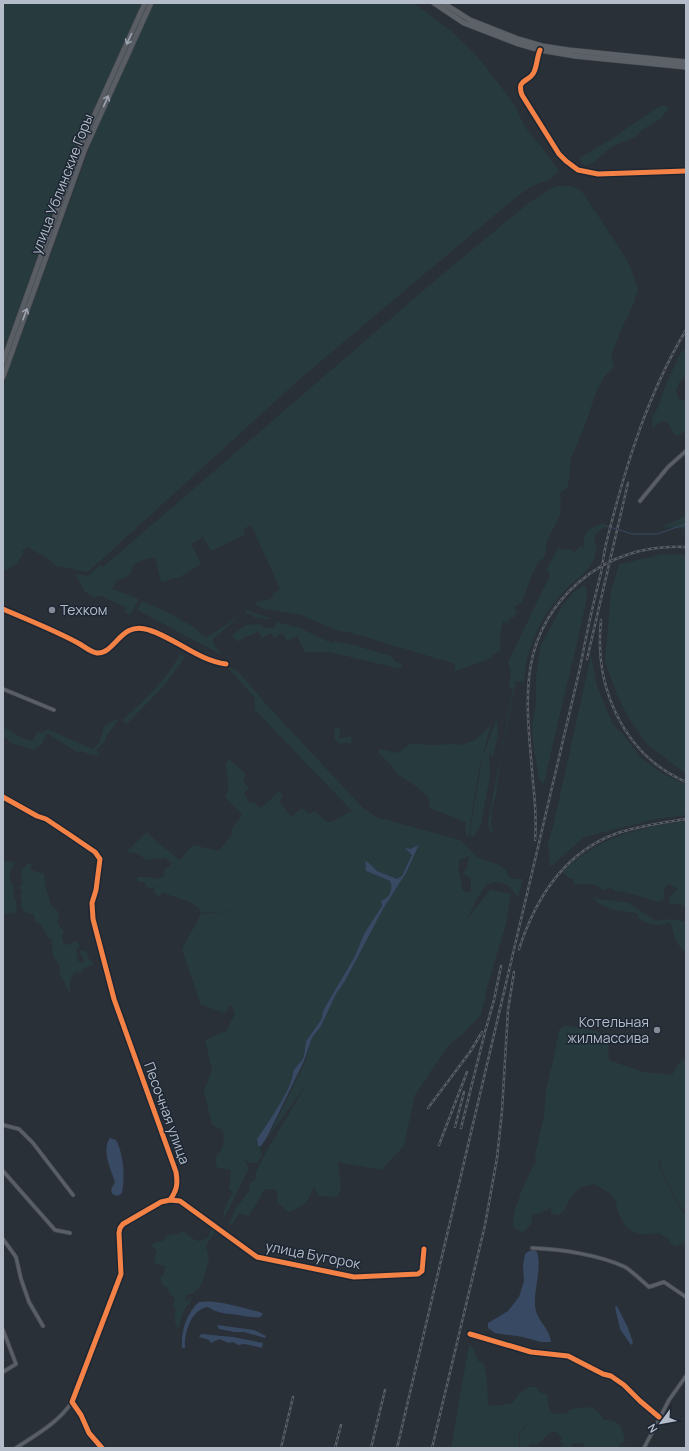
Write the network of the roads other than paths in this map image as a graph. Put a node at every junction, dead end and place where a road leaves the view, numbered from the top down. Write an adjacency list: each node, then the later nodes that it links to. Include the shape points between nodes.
1 (145, 3): 9 (main road, улица Ублинские Горы, one-way to 9, via 80,147)
2 (151, 3): 10 (main road, улица Ублинские Горы, one-way to 2, via 86,149)
3 (434, 3): 5 (main road, via 464,23 516,44)
4 (443, 3): 5 (main road, via 470,20)
5 (541, 48): 6 (main road); 7 (main road, via 576,56); 8 (street, via 534,72 520,85 520,89 560,154 569,164 578,170 598,174)
6 (686, 62)
7 (686, 67)
8 (686, 171)
9 (3, 362)
10 (3, 377)
11 (686, 451): 12 (street)
12 (640, 501)
13 (3, 609): 14 (street, via 96,653 109,648 124,633 137,628 148,630 220,664)
14 (226, 664)
15 (3, 689): 16 (street)
16 (54, 710)
17 (3, 797): 21 (street, Песочная улица, via 46,819 95,852 100,859 92,903 93,919 116,1006 176,1172 178,1182)
18 (3, 1125): 20 (street, via 19,1129)
19 (3, 1171): 22 (street, via 56,1230)
20 (73, 1194)
21 (170, 1200): 25 (street, улица Бугорок, via 180,1201 257,1257 354,1277 418,1274 422,1271); 32 (street, via 161,1202 120,1228 120,1274)
22 (70, 1233)
23 (3, 1239): 27 (street, via 16,1257 29,1302)
24 (532, 1248): 26 (street, via 607,1260 626,1268 649,1287 664,1282)
25 (424, 1249)
26 (686, 1297)
27 (44, 1326)
28 (3, 1330): 30 (street, via 16,1364)
29 (470, 1334): 33 (street, via 531,1352 568,1356 611,1376)
30 (3, 1372)
31 (686, 1376): 33 (street)
32 (72, 1402): 34 (street, via 58,1420); 35 (street, via 89,1433)
33 (659, 1417): 36 (street)
34 (16, 1448)
35 (102, 1448)
36 (644, 1448)

